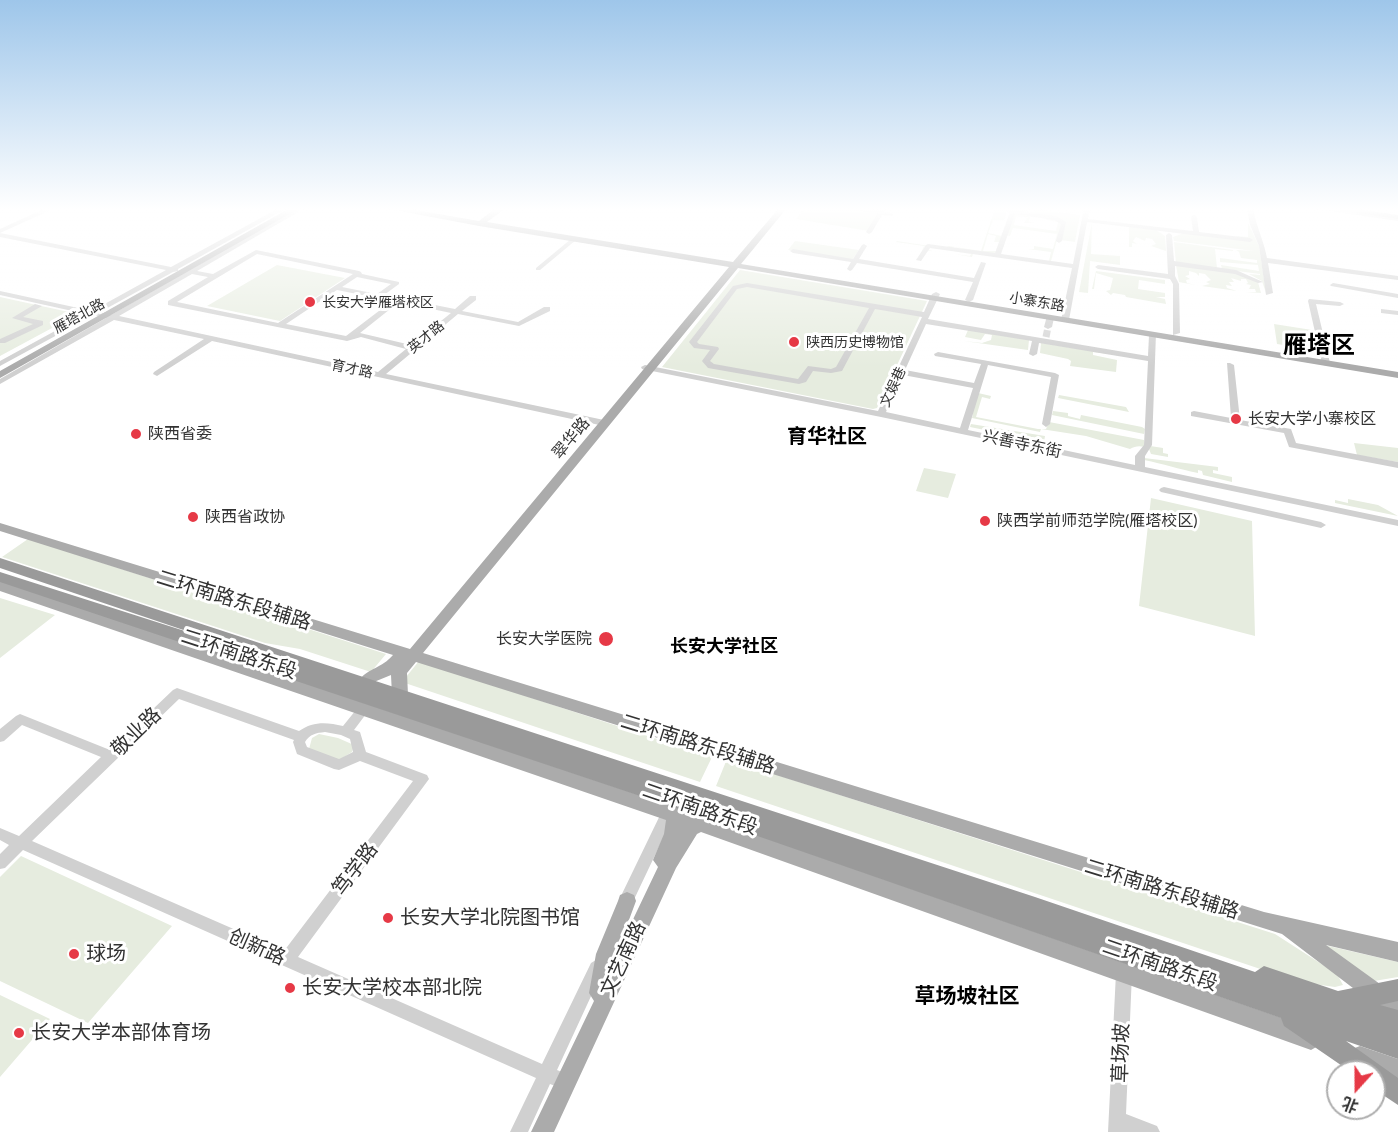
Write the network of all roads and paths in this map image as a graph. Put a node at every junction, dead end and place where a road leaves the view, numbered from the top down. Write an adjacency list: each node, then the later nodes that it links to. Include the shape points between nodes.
1 (1264, 260): 35 (street)
2 (133, 261): 25 (street)
3 (198, 261): 25 (street)
4 (199, 261): 25 (main road, 雁塔北路)
5 (200, 261): 25 (main road, 雁塔北路)
6 (201, 261): 25 (street)
7 (241, 261): 27 (street)
8 (299, 261): 26 (street, via 359,273)
9 (548, 261): 23 (street)
10 (713, 261): 20 (main road, 小寨东路)
11 (715, 261): 20 (main road, 小寨东路)
12 (736, 261): 20 (main road, 翠华路)
13 (737, 261): 20 (main road, 翠华路)
14 (855, 261): 24 (street); 30 (street)
15 (1032, 261): 21 (street)
16 (1077, 261): 21 (street)
17 (1270, 261): 29 (street)
18 (983, 263): 30 (street)
19 (1171, 263): 28 (street); 31 (street, via 1236,272)
20 (734, 264): 38 (main road, 小寨东路); 67 (main road, 翠华路)
21 (1076, 267): 51 (street)
22 (1098, 267): 28 (street)
23 (538, 269)
24 (850, 269)
25 (182, 271): 27 (street); 49 (main road, 雁塔北路)
26 (356, 275): 33 (street); 36 (street, via 397,283)
27 (214, 276): 52 (street, via 171,303)
28 (1172, 277): 53 (street, via 1176,284)
29 (1398, 278)
30 (976, 280): 41 (street)
31 (1260, 282)
32 (1333, 285): 37 (street)
33 (336, 288): 36 (street); 52 (street)
34 (0, 293): 49 (street, 育才路)
35 (1269, 293)
36 (378, 296): 40 (street)
37 (1398, 296)
38 (935, 297): 41 (main road, 小寨东路); 50 (street, 文娱巷); 51 (main road, 小寨东路, via 1049,322)
39 (473, 298): 47 (street, 英才路)
40 (398, 300): 47 (street); 56 (street)
41 (969, 300): 51 (main road, 小寨东路)
42 (1340, 304): 63 (street, via 1312,301)
43 (38, 306): 58 (street, via 16,318 40,323)
44 (873, 306): 50 (street); 70 (street, via 838,369 811,368 804,380 795,382); 70 (street, via 737,286 693,342 715,349 706,361 710,366)
45 (547, 309): 47 (street, via 519,324)
46 (1384, 311): 48 (street)
47 (458, 312): 59 (street, 英才路)
48 (1398, 313)
49 (102, 316): 55 (street, 育才路); 65 (street); 69 (main road, 雁塔北路); 73 (main road, 雁塔北路); 76 (street)
50 (925, 318): 57 (street); 71 (street, 文娱巷)
51 (1066, 318): 53 (main road, 小寨东路); 54 (main road, 小寨东路)
52 (280, 325): 56 (street)
53 (1176, 333): 63 (main road, 小寨东路)
54 (1153, 335): 62 (street); 63 (main road, 小寨东路)
55 (207, 339): 72 (street); 74 (street, 育才路)
56 (347, 339): 59 (street, via 361,335)
57 (1042, 340): 61 (street); 62 (street)
58 (1, 341)
59 (412, 348): 74 (street, 英才路)
60 (938, 354): 64 (street)
61 (1033, 354)
62 (1152, 359): 86 (street, via 1148,447 1140,456)
63 (1325, 360): 68 (main road, 小寨东路); 75 (main road, 小寨东路)
64 (985, 363): 78 (street); 83 (street, via 1055,375)
65 (0, 364)
66 (1230, 364): 81 (street)
67 (648, 368): 77 (street, 兴善寺东街); 82 (main road, 翠华路)
68 (1398, 369)
69 (0, 371)
70 (753, 372): 77 (street)
71 (900, 372): 78 (street); 79 (street, 文娱巷)
72 (154, 373)
73 (0, 375)
74 (380, 375): 82 (street, 育才路)
75 (1398, 375)
76 (0, 382)
77 (743, 387): 79 (street, 兴善寺东街)
78 (977, 387): 84 (street)
79 (881, 414): 84 (street, 兴善寺东街)
80 (1194, 414): 81 (street)
81 (1236, 421): 85 (street, via 1288,431 1292,446)
82 (601, 423): 97 (main road, 翠华路)
83 (1046, 424)
84 (963, 431): 86 (street, 兴善寺东街)
85 (1398, 465)
86 (1140, 469): 88 (street, 兴善寺东街)
87 (1164, 490): 89 (street)
88 (1398, 523)
89 (1321, 525)
90 (0, 527): 92 (main road, 二环南路东段辅路)
91 (0, 536): 92 (main road)
92 (33, 538): 97 (main road, 二环南路东段辅路)
93 (0, 563): 96 (highway, 二环南路东段)
94 (0, 577): 99 (highway, 二环南路东段)
95 (0, 586): 99 (main road)
96 (264, 651): 98 (highway, 二环南路东段); 99 (highway, via 310,659)
97 (409, 653): 98 (main road, 翠华路, via 399,672); 99 (main road, 翠华路); 112 (main road, 二环南路东段辅路)
98 (400, 691): 99 (highway); 115 (highway, 二环南路东段); 117 (highway, via 792,815)
99 (368, 695): 100 (street); 105 (highway, 二环南路东段)
100 (346, 731): 102 (street, via 322,726); 103 (street, via 356,736)
101 (0, 737): 104 (street, via 20,719)
102 (301, 737): 103 (street, via 302,750 339,765); 104 (street, 敬业路, via 177,693)
103 (360, 755): 114 (street, 笃学路, via 422,778)
104 (112, 756): 109 (street, 敬业路)
105 (672, 809): 106 (highway, 二环南路东段); 107 (main road); 111 (street); 118 (main road, 文艺南路, via 675,827 666,851)
106 (732, 820): 107 (main road); 120 (highway, 二环南路东段)
107 (698, 823): 116 (main road); 135 (main road, 文艺南路, via 683,838 670,861)
108 (0, 834): 109 (street, 创新路)
109 (21, 843): 110 (street, 敬业路); 114 (street, 创新路)
110 (0, 863)
111 (627, 901): 118 (main road, via 606,954); 129 (street, via 610,928)
112 (1284, 926): 113 (main road, 二环南路东段辅路); 119 (main road)
113 (1398, 952)
114 (287, 960): 129 (street, 创新路)
115 (1206, 967): 117 (highway); 124 (highway, 二环南路东段)
116 (1124, 973): 126 (main road); 132 (street, 草场坡)
117 (1257, 974): 121 (highway)
118 (599, 993): 129 (main road, 文艺南路)
119 (1379, 994): 121 (highway); 122 (main road)
120 (1261, 1000): 125 (highway, 二环南路东段); 126 (highway)
121 (1337, 1001): 123 (highway)
122 (1398, 1010)
123 (1398, 1022)
124 (1398, 1032)
125 (1398, 1047)
126 (1344, 1052): 127 (highway); 128 (main road)
127 (1355, 1060)
128 (1398, 1070)
129 (553, 1076): 133 (street); 134 (main road, 文艺南路)
130 (1386, 1083): 131 (highway)
131 (1398, 1093)
132 (1118, 1126): 136 (street)
133 (519, 1132)
134 (532, 1132)
135 (542, 1132)
136 (1151, 1132)

